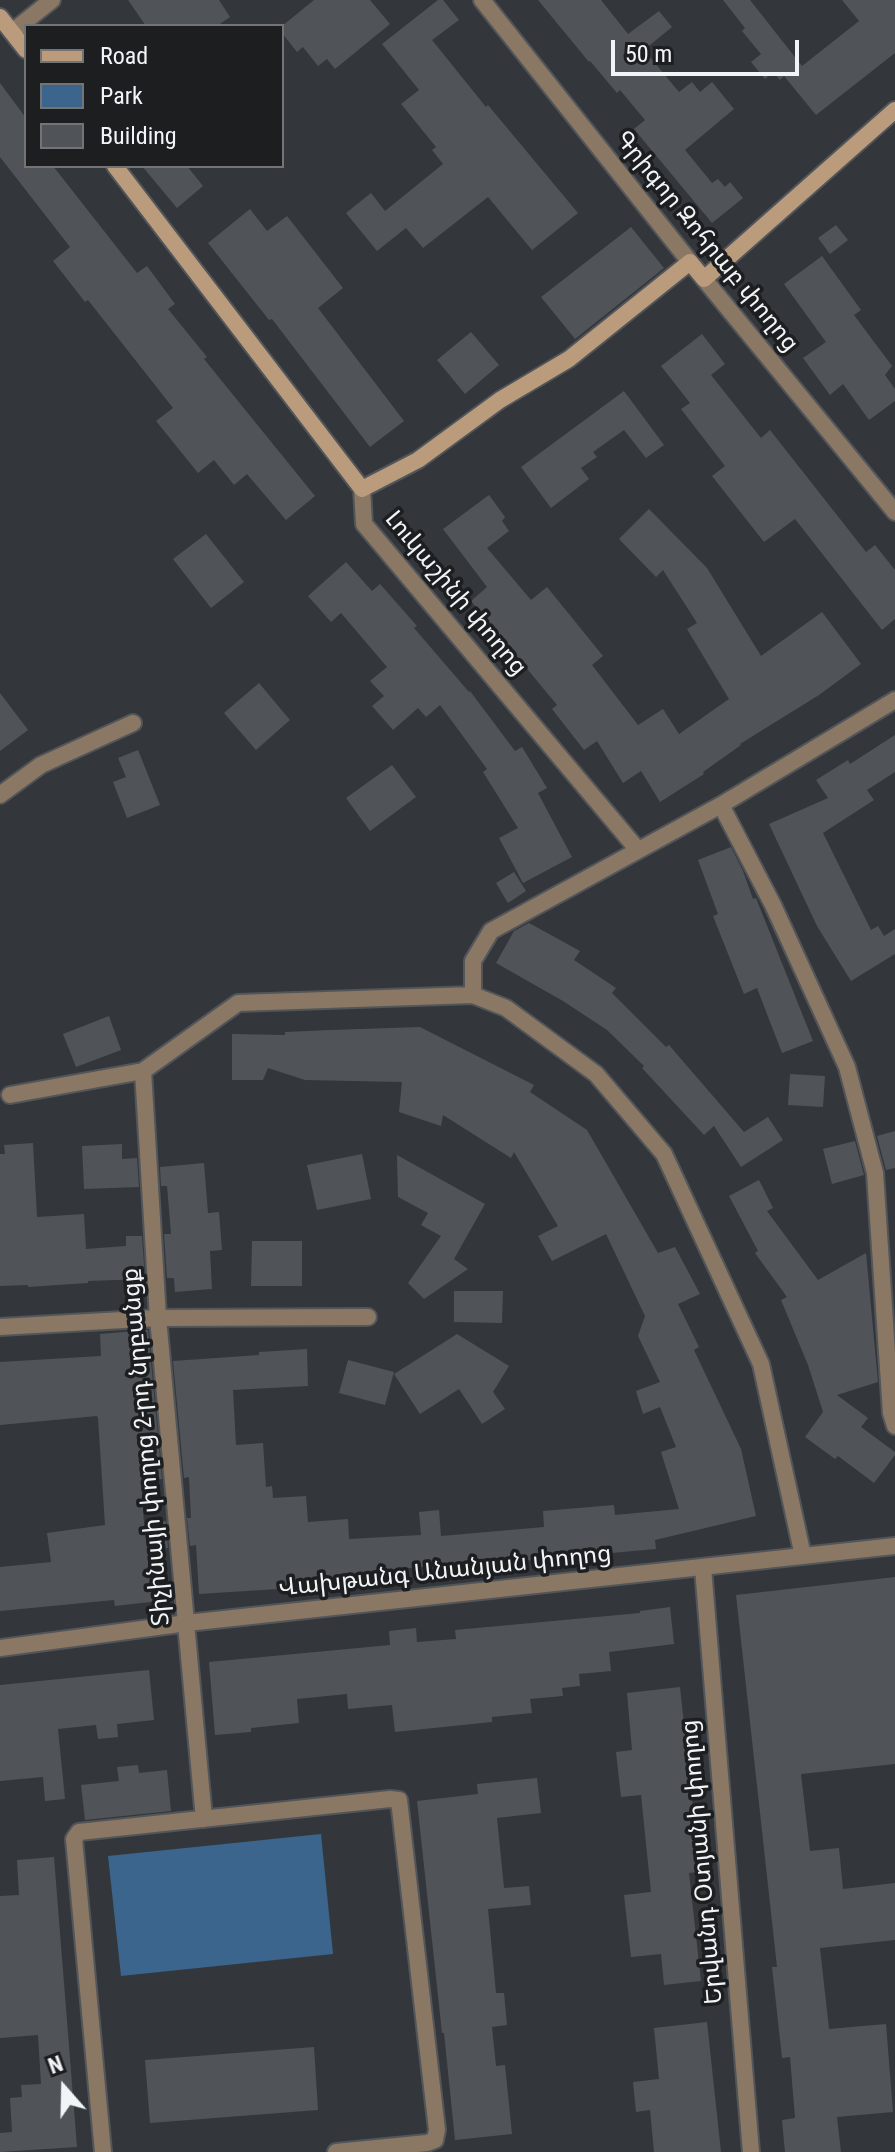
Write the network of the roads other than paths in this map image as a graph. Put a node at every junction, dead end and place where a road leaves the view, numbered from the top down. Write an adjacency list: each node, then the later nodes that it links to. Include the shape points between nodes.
1 (52, 0): 3 (street)
2 (482, 0): 7 (street, Գրիգոր Զոհրաբ փողոց)
3 (5, 27): 4 (street)
4 (24, 48)
5 (895, 110): 8 (street)
6 (117, 168): 9 (street, Լուկաշինի փողոց)
7 (690, 262): 8 (street, Գրիգոր Զոհրաբ փողոց); 9 (street, via 569,359 500,400 418,460)
8 (704, 279): 10 (street, Գրիգոր Զոհրաբ փողոց)
9 (362, 489): 15 (street, Լուկաշինի փողոց, via 364,524)
10 (895, 512)
11 (895, 700): 14 (street)
12 (133, 723): 13 (street, via 41,765)
13 (0, 795)
14 (721, 805): 15 (street); 19 (street, via 847,1067 875,1173)
15 (638, 850): 16 (street, via 491,931 473,961)
16 (473, 995): 17 (street, via 238,1003); 25 (street, via 506,1008 596,1074 664,1154 761,1364)
17 (143, 1071): 18 (street); 21 (street, Տիչինայի փողոց 2-րդ նրբանցք)
18 (10, 1095)
19 (888, 1273): 23 (street)
20 (368, 1317): 21 (street)
21 (158, 1318): 22 (street); 27 (street, Տիչինայի փողոց 2-րդ նրբանցք)
22 (0, 1327)
23 (895, 1426)
24 (895, 1545): 25 (street, Վախթանգ Անանյան փողոց)
25 (803, 1556): 26 (street, Վախթանգ Անանյան փողոց)
26 (703, 1568): 27 (street, Վախթանգ Անանյան փողոց); 32 (street, Երվանդ Օտյանի փողոց)
27 (187, 1623): 28 (street, Վախթանգ Անանյան փողոց); 29 (street, Տիչինայի փողոց 2-րդ նրբանցք)
28 (0, 1648)
29 (204, 1819): 30 (street, via 87,1830 74,1839); 31 (street, via 399,1800 437,2130 435,2140 427,2143)
30 (103, 2152)
31 (336, 2152)
32 (751, 2152)

